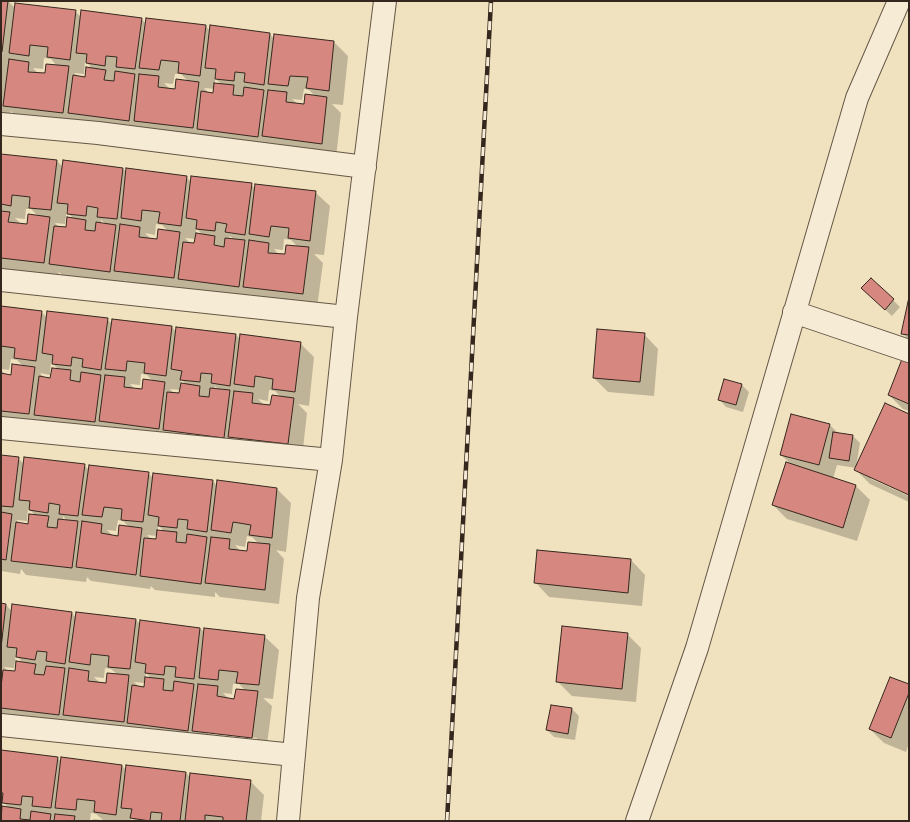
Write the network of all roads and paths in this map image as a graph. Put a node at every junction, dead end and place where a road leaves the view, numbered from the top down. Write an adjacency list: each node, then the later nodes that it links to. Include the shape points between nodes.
1 (385, 1): 4 (street)
2 (899, 1): 6 (street, via 857,98)
3 (1, 124): 4 (street, via 98,133)
4 (365, 167): 7 (street)
5 (1, 280): 7 (street)
6 (794, 312): 8 (street); 14 (street, via 697,648)
7 (346, 317): 10 (street)
8 (909, 351)
9 (1, 428): 10 (street)
10 (331, 460): 12 (street, via 308,598)
11 (1, 726): 12 (street)
12 (294, 755): 13 (street)
13 (288, 821)
14 (637, 821)

